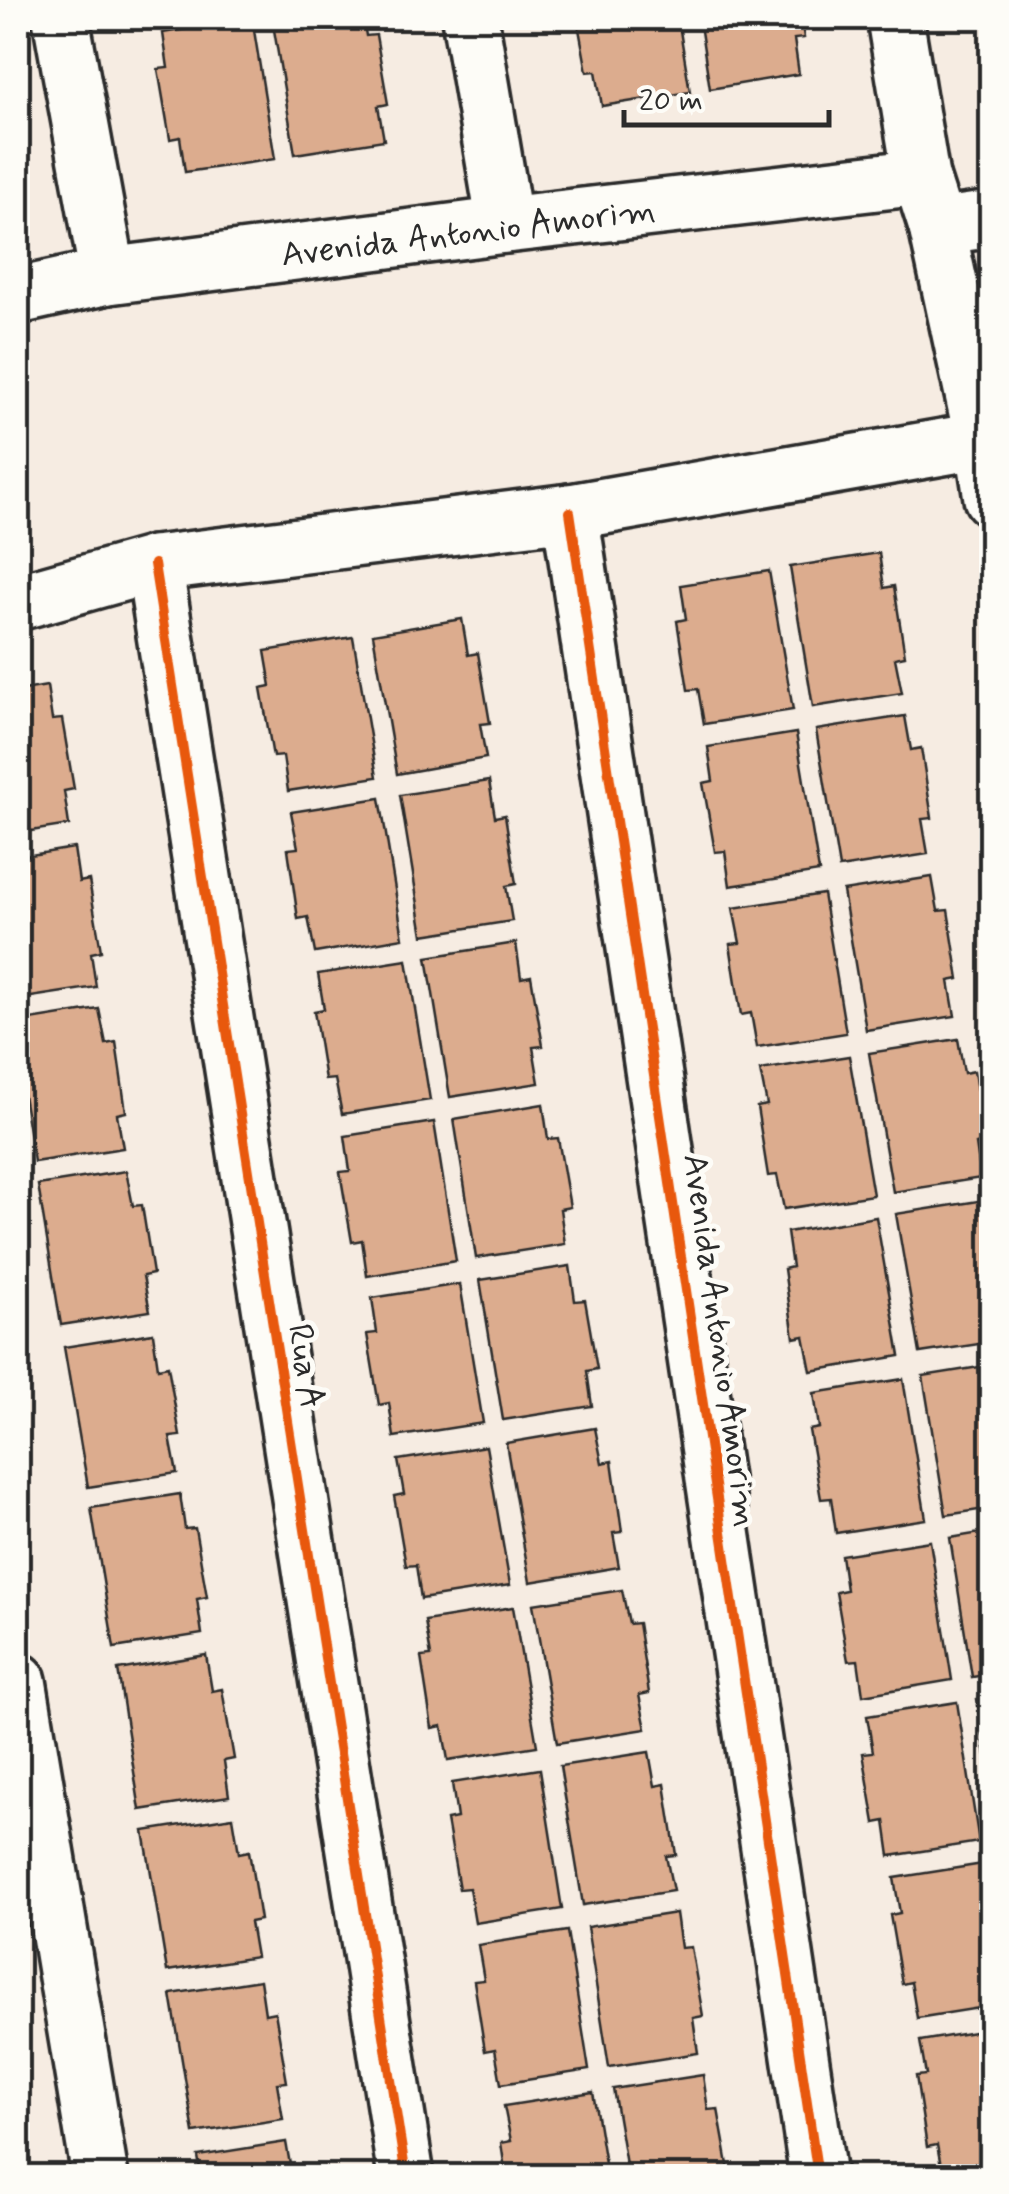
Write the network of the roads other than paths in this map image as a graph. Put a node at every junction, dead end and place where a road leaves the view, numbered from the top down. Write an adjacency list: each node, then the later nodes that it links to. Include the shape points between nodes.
1 (61, 18): 7 (street)
2 (470, 18): 6 (street)
3 (895, 18): 4 (street)
4 (929, 202): 5 (street, Avenida Antonio Amorim); 6 (street, Avenida Antonio Amorim); 9 (street)
5 (992, 218)
6 (505, 225): 7 (street, Avenida Antonio Amorim)
7 (108, 276): 8 (street, Avenida Antonio Amorim)
8 (18, 296)
9 (979, 361): 10 (street)
10 (983, 440): 11 (street); 12 (street)
11 (992, 498)
12 (570, 512): 13 (street); 18 (street, Avenida Antonio Amorim)
13 (154, 564): 14 (street); 17 (street, Rua A)
14 (18, 602)
15 (18, 1681): 16 (street)
16 (100, 2176)
17 (406, 2176)
18 (818, 2176)

